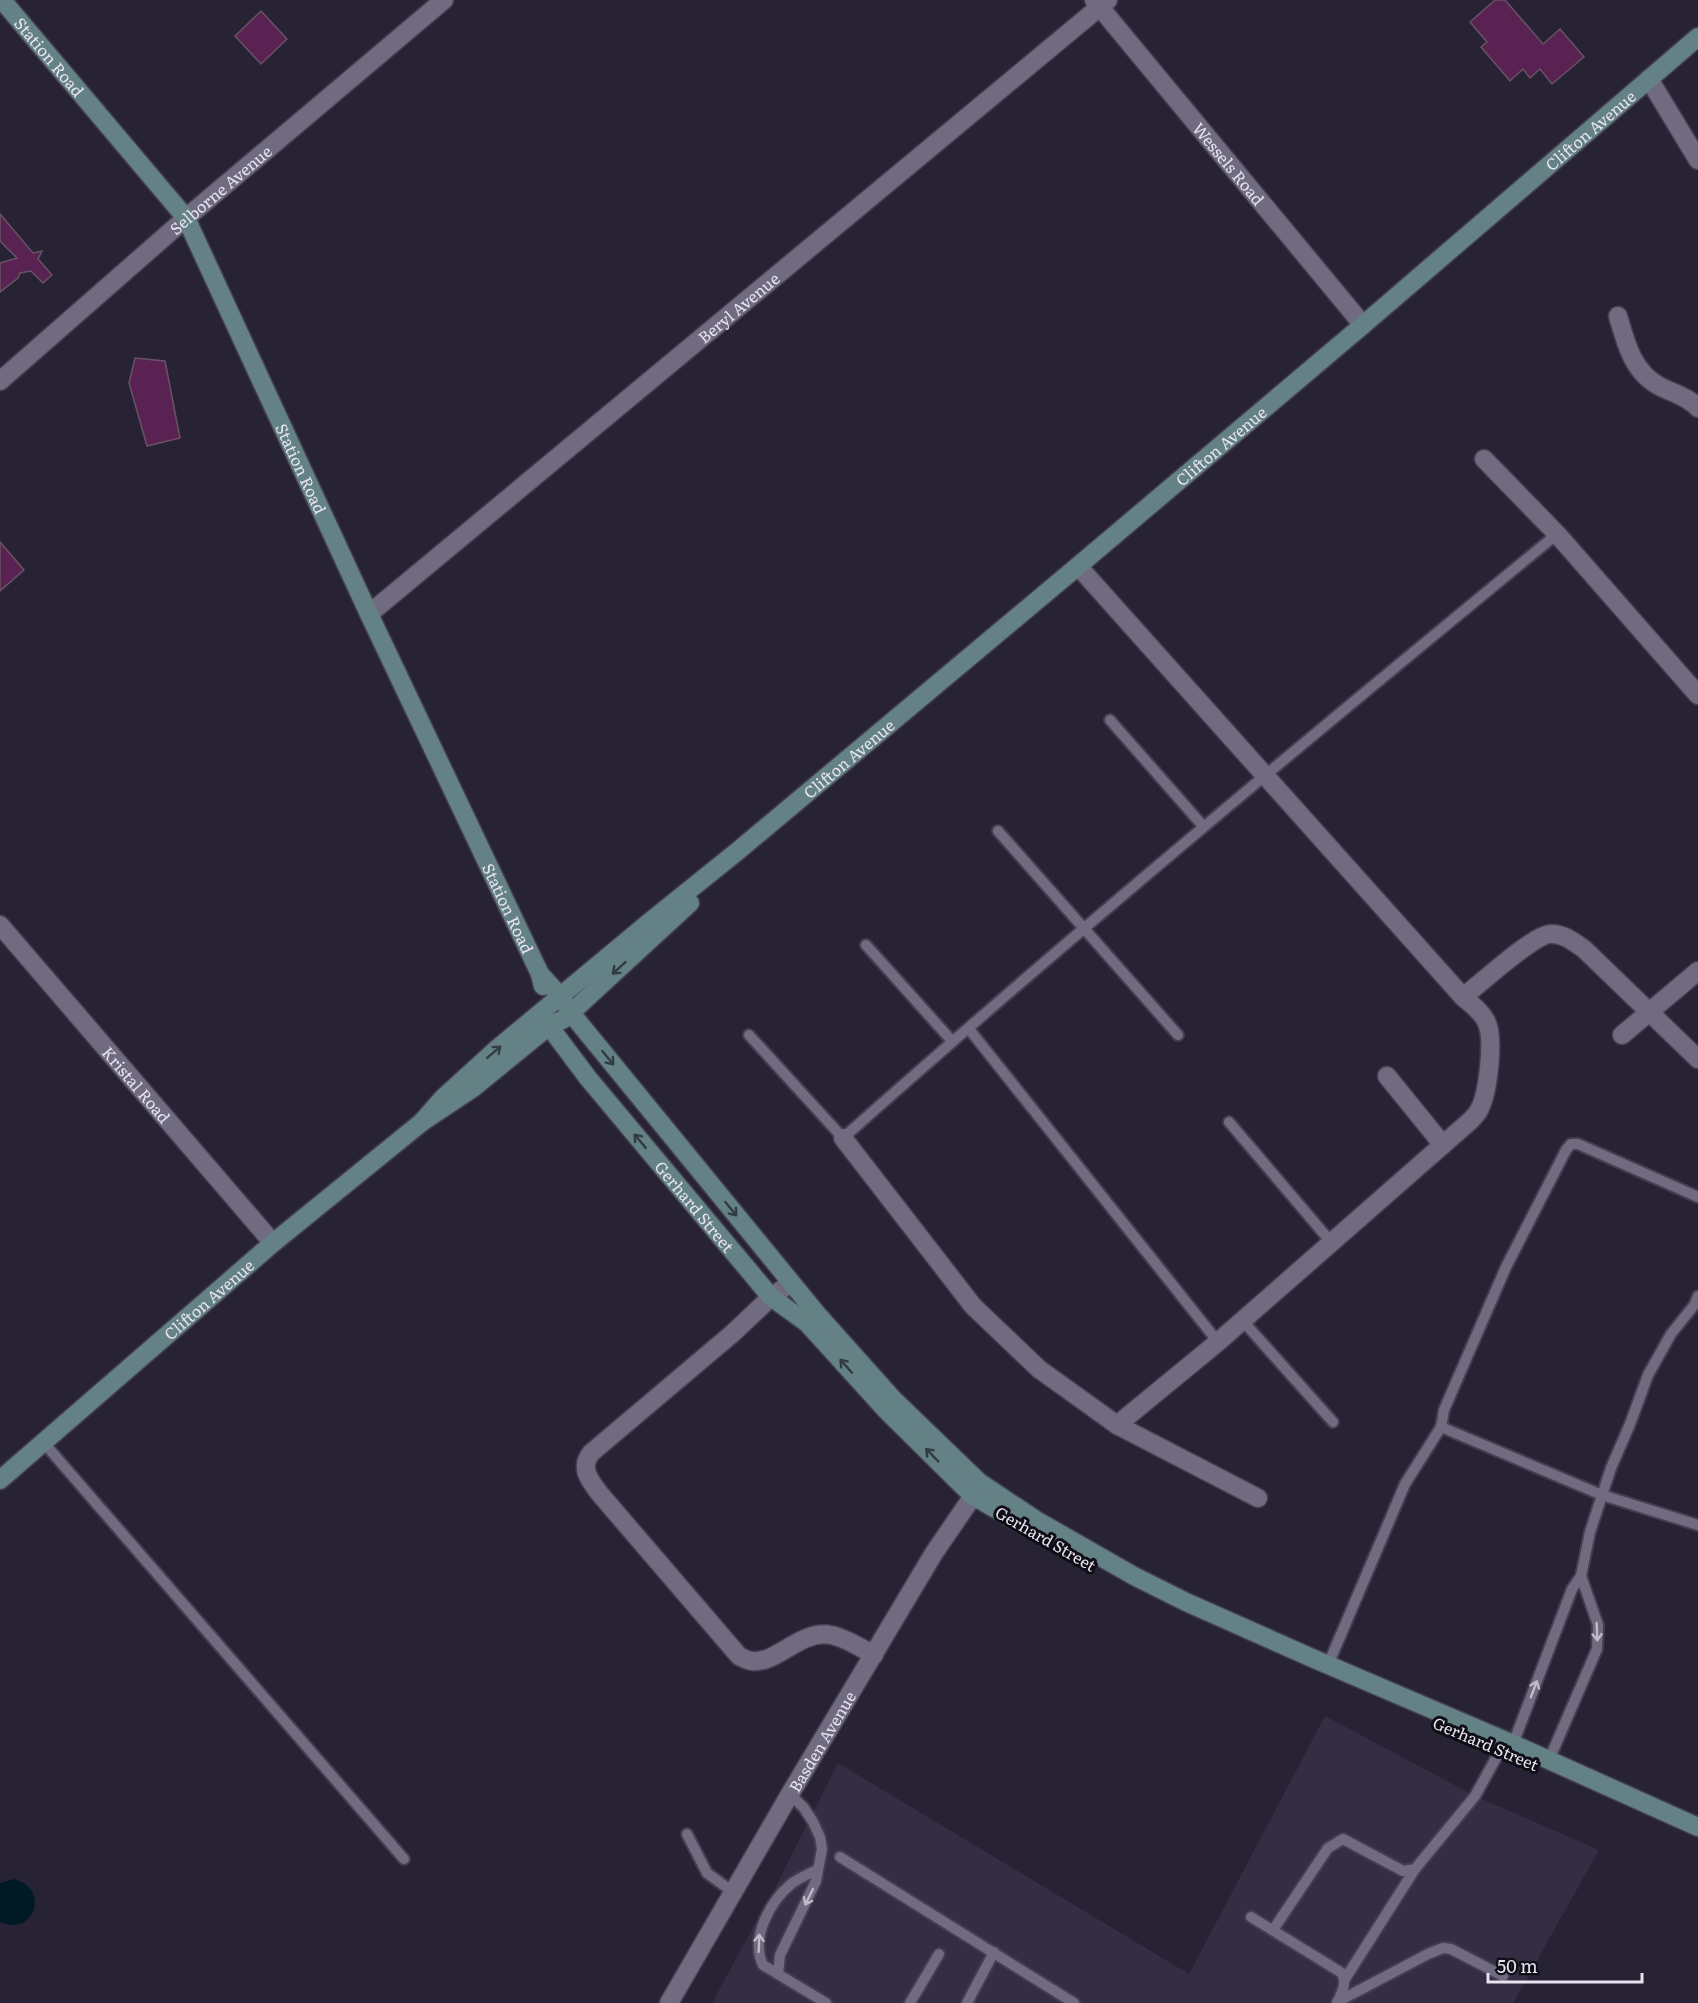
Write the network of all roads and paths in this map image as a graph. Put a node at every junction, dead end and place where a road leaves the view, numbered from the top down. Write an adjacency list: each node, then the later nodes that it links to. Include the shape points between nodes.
1 (2, 0): 7 (street, Station Road)
2 (444, 0): 7 (street, Selborne Avenue)
3 (1101, 2): 9 (street, Wessels Road); 15 (street, Beryl Avenue)
4 (1698, 38): 5 (street, Clifton Avenue)
5 (1649, 79): 6 (street); 9 (street, Clifton Avenue)
6 (1698, 160)
7 (186, 218): 10 (street, Selborne Avenue); 15 (street, Station Road)
8 (1618, 316): 11 (street, via 1628,350 1640,370)
9 (1363, 325): 14 (street, Clifton Avenue)
10 (0, 381)
11 (1698, 408)
12 (1484, 459): 13 (street)
13 (1557, 534): 16 (street); 18 (lane)
14 (1078, 566): 18 (street); 21 (street, Clifton Avenue)
15 (369, 614): 27 (street, Station Road)
16 (1698, 695)
17 (1110, 720): 19 (lane)
18 (1265, 774): 19 (lane); 26 (street)
19 (1203, 826): 23 (lane)
20 (998, 831): 23 (lane)
21 (739, 850): 27 (street, Clifton Avenue); 29 (street, Clifton Avenue, one-way to 29, via 719,875)
22 (0, 925): 44 (street, Kristal Road)
23 (1085, 929): 31 (lane); 33 (lane)
24 (866, 945): 35 (lane)
25 (1698, 971): 28 (street)
26 (1463, 997): 28 (street, via 1533,941 1550,934 1567,937 1584,949); 41 (street, via 1480,1012 1491,1033 1487,1077 1479,1110)
27 (555, 1002): 29 (street, Gerhard Street); 30 (street); 38 (street, Clifton Avenue, one-way to 27, via 498,1048)
28 (1650, 1011): 34 (street); 36 (street)
29 (571, 1013): 30 (street, Clifton Avenue); 45 (street, Gerhard Street, one-way to 45)
30 (549, 1026): 38 (street, Clifton Avenue, via 473,1088); 47 (street, Gerhard Street, one-way to 30)
31 (969, 1029): 35 (lane); 49 (lane)
32 (749, 1035): 40 (lane)
33 (1178, 1035)
34 (1622, 1035)
35 (952, 1041): 40 (lane)
36 (1698, 1059)
37 (1387, 1076): 41 (street)
38 (422, 1122): 44 (street, Clifton Avenue)
39 (1229, 1122): 43 (lane)
40 (843, 1138): 51 (street, via 973,1305 1039,1369)
41 (1443, 1145): 43 (street)
42 (1698, 1197): 52 (lane, via 1571,1144 1506,1268 1443,1410)
43 (1331, 1242): 48 (street)
44 (273, 1243): 53 (street, Clifton Avenue)
45 (791, 1283): 47 (street); 55 (street, Gerhard Street)
46 (1698, 1296): 56 (lane, via 1648,1376)
47 (771, 1297): 55 (street, Gerhard Street, one-way to 47, via 885,1410 807,1323); 60 (street, via 591,1453 586,1473 739,1656 751,1662 764,1660 816,1634 846,1640)
48 (1242, 1320): 49 (street); 50 (lane)
49 (1218, 1342): 51 (street)
50 (1333, 1422)
51 (1117, 1425): 57 (street)
52 (1441, 1426): 56 (lane); 61 (lane, via 1405,1484)
53 (44, 1443): 54 (street, Clifton Avenue); 69 (lane)
54 (0, 1480)
55 (976, 1489): 60 (street, Basden Avenue); 61 (street, Gerhard Street, via 1186,1602); 62 (street, Gerhard Street, via 1096,1566 1189,1615 1309,1668)
56 (1602, 1495): 58 (lane); 59 (lane)
57 (1258, 1498)
58 (1698, 1525)
59 (1581, 1576): 62 (lane, one-way to 59); 63 (lane, one-way to 63, via 1598,1625 1597,1649)
60 (874, 1655): 64 (street, Basden Avenue)
61 (1329, 1665): 62 (street, Gerhard Street)
62 (1507, 1744): 63 (street, Gerhard Street); 67 (street, Gerhard Street); 70 (lane, via 1475,1796)
63 (1549, 1760): 65 (street, Gerhard Street)
64 (790, 1794): 71 (lane, via 804,1808 820,1837); 72 (street, Basden Avenue)
65 (1698, 1827)
66 (687, 1834): 72 (lane, via 707,1873)
67 (1698, 1836)
68 (840, 1857): 75 (lane)
69 (404, 1859)
70 (1415, 1869): 74 (lane, via 1403,1871 1343,1839 1336,1842 1328,1848); 79 (lane)
71 (817, 1870): 77 (lane, one-way to 77, via 812,1893 780,1955); 77 (lane, one-way to 71, via 763,1965 757,1945 759,1934 789,1886)
72 (733, 1892): 81 (street, Basden Avenue)
73 (1251, 1917): 74 (lane)
74 (1273, 1930): 79 (lane, via 1335,1967)
75 (994, 1952): 84 (lane); 85 (lane)
76 (939, 1954): 83 (lane)
77 (778, 1974): 82 (lane)
78 (1503, 1976): 80 (lane, via 1443,1948)
79 (1345, 1979): 80 (lane)
80 (1337, 2002)
81 (669, 2003)
82 (826, 2003)
83 (910, 2003)
84 (967, 2003)
85 (1074, 2003)

